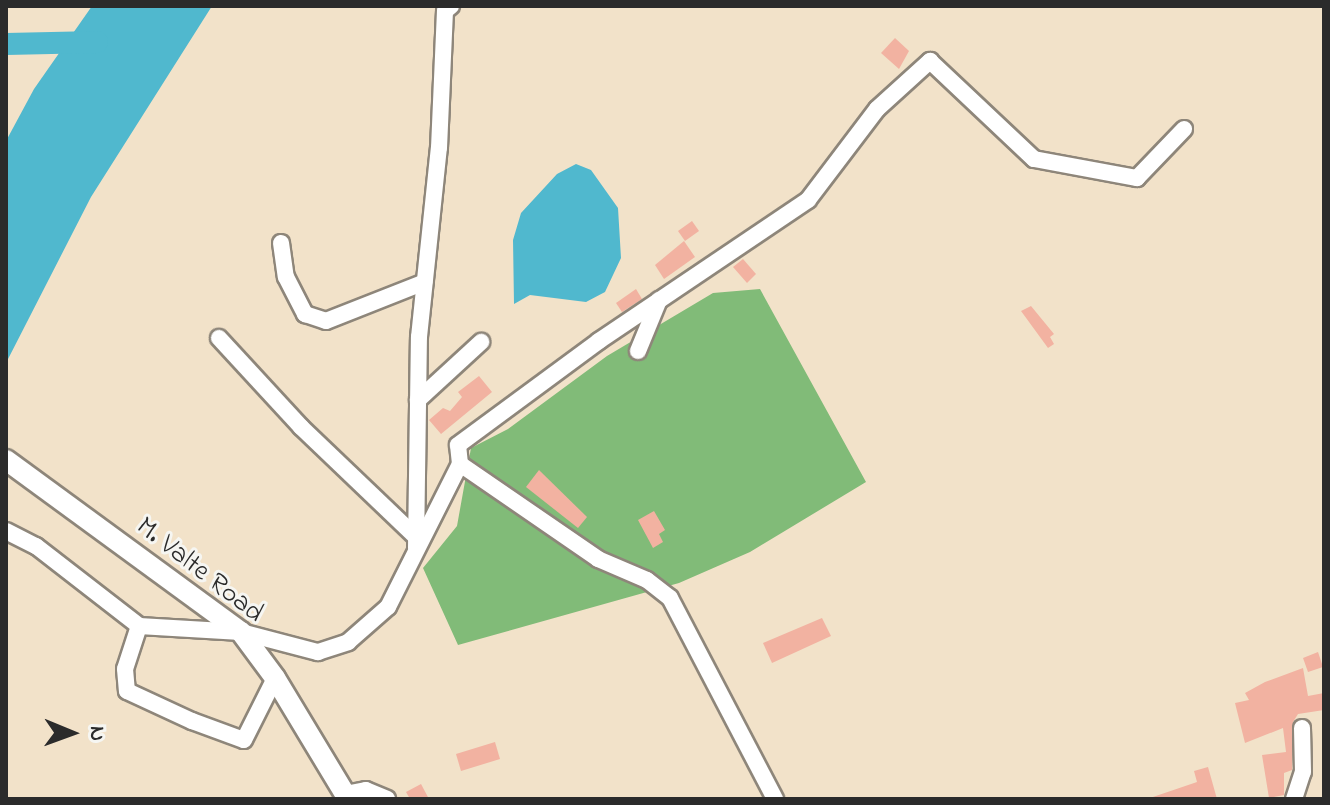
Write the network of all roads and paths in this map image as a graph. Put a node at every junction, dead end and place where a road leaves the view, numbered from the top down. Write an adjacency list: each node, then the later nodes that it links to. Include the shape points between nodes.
1 (451, 6): 4 (street, via 445,11)
2 (1184, 129): 5 (street, via 1137,178 1034,159 930,61 877,109 808,200)
3 (281, 243): 4 (street, via 286,277 305,314 326,321)
4 (425, 282): 9 (street)
5 (659, 300): 8 (street); 11 (street, via 458,445)
6 (219, 338): 13 (street)
7 (481, 342): 9 (street)
8 (638, 351)
9 (418, 400): 13 (street)
10 (6, 460): 15 (main road, M. Valte Road)
11 (460, 464): 13 (street); 20 (street, via 598,559 647,580 670,598)
12 (6, 531): 14 (street, via 36,546)
13 (416, 544): 15 (street, via 388,607 348,642 318,652)
14 (139, 626): 15 (street); 16 (street, via 125,669 127,691 192,721 244,740)
15 (241, 632): 16 (main road, M. Valte Road)
16 (275, 678): 18 (main road, M. Valte Road)
17 (1302, 728): 21 (street, via 1303,772)
18 (346, 796): 19 (street, via 366,790)
19 (387, 799)
20 (775, 799)
21 (1294, 799)

